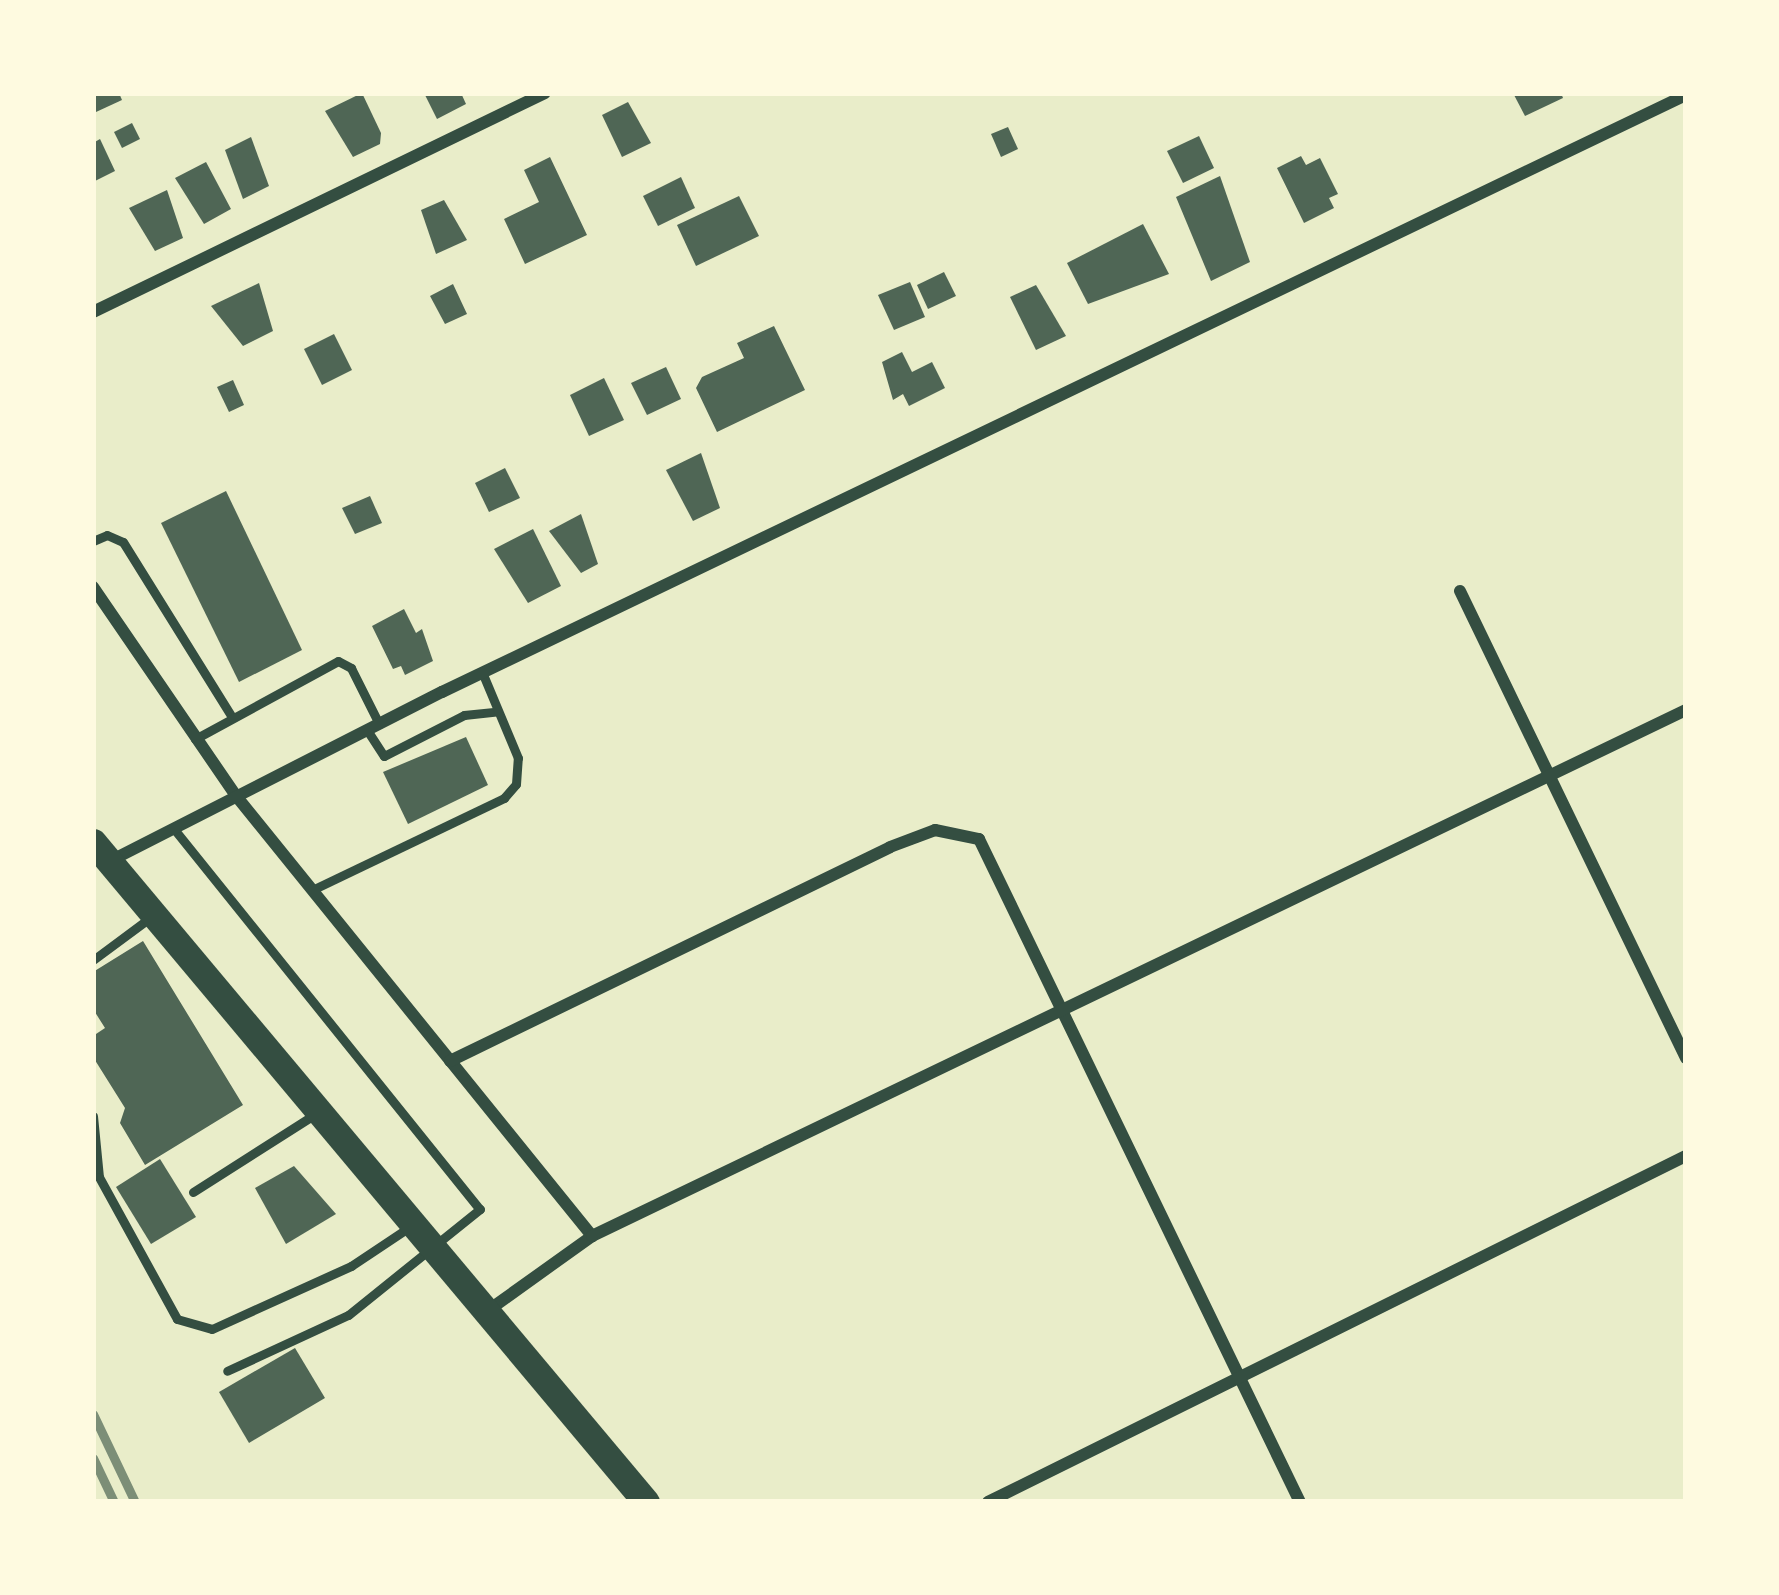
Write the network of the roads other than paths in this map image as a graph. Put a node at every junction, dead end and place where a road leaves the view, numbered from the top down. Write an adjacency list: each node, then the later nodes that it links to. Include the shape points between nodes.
1 (545, 93): 3 (street)
2 (1686, 94): 7 (street)
3 (93, 313)
4 (93, 541): 10 (lane, via 106,535 123,542)
5 (93, 587): 12 (street)
6 (1460, 591): 13 (street)
7 (482, 672): 9 (lane); 11 (street)
8 (1686, 710): 13 (street)
9 (494, 712): 11 (lane, via 464,716 384,756); 17 (lane, via 520,771 504,798)
10 (232, 717): 11 (lane, via 338,661 351,668); 12 (lane)
11 (373, 727): 14 (street)
12 (195, 739): 14 (street)
13 (1550, 776): 20 (street); 21 (street)
14 (237, 797): 15 (street); 17 (street)
15 (174, 829): 16 (street); 29 (lane, via 480,1209)
16 (105, 860): 18 (main road)
17 (312, 890): 22 (street)
18 (154, 915): 19 (lane); 23 (main road)
19 (93, 960)
20 (1061, 1011): 22 (street, via 979,839 935,830); 28 (street); 32 (street)
21 (1686, 1058)
22 (450, 1061): 28 (street)
23 (319, 1112): 26 (lane); 27 (main road)
24 (93, 1116): 27 (lane, via 99,1177 177,1318 212,1329 350,1266)
25 (1686, 1156): 32 (street)
26 (193, 1192)
27 (412, 1225): 29 (main road)
28 (592, 1236): 30 (street)
29 (435, 1252): 30 (main road); 31 (lane, via 348,1315)
30 (485, 1312): 33 (main road)
31 (226, 1371)
32 (1236, 1373): 34 (street); 35 (street)
33 (646, 1502)
34 (988, 1502)
35 (1300, 1502)

